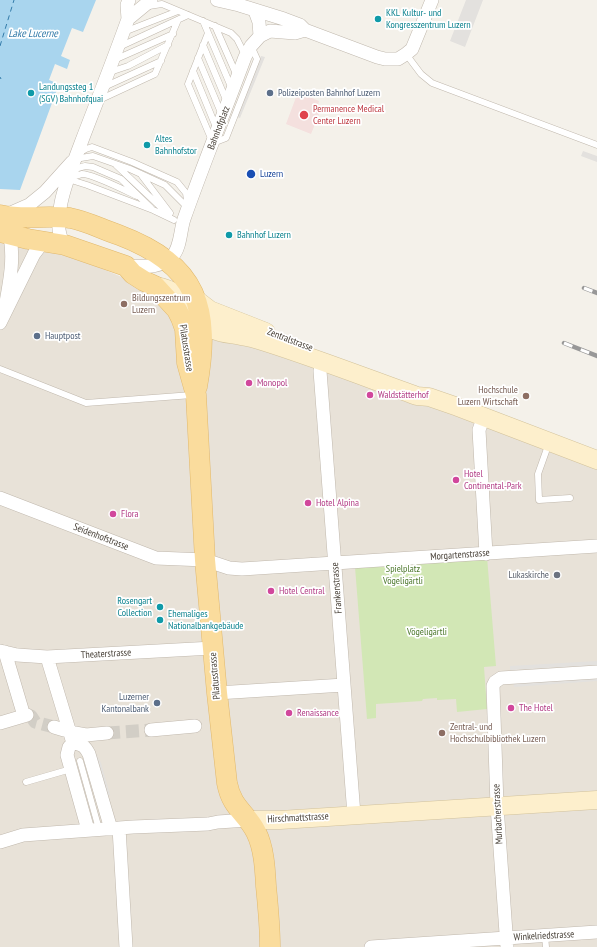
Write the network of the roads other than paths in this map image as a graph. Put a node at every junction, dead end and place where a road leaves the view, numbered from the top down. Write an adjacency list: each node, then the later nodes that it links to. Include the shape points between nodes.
1 (129, 0): 9 (street)
2 (217, 0): 4 (street)
3 (432, 0): 22 (street, via 414,45)
4 (236, 2): 7 (street)
5 (148, 3): 6 (lane, via 162,4); 9 (street)
6 (178, 11): 8 (lane); 14 (lane)
7 (255, 11): 13 (street, via 300,25); 17 (street)
8 (188, 15): 10 (lane); 11 (lane)
9 (128, 19): 14 (street)
10 (178, 20): 16 (lane); 20 (lane)
11 (203, 21): 12 (lane); 15 (lane)
12 (215, 26): 21 (lane, via 231,33); 27 (lane)
13 (305, 30): 17 (street, via 295,33 270,31); 22 (street, via 385,59 398,58)
14 (123, 33): 20 (street)
15 (208, 33): 19 (lane); 29 (lane)
16 (173, 34): 18 (lane); 25 (lane)
17 (260, 36): 21 (street, Bahnhofplatz)
18 (168, 45): 24 (lane); 25 (lane, via 128,66)
19 (203, 45): 23 (lane); 31 (lane)
20 (117, 48): 25 (street)
21 (248, 52): 27 (street, Bahnhofplatz); 34 (lane, via 257,59 226,138)
22 (406, 54): 35 (lane, via 424,78 435,84)
23 (198, 58): 26 (lane); 32 (lane)
24 (161, 61): 28 (lane); 30 (lane, via 155,74)
25 (110, 67): 28 (street)
26 (193, 71): 33 (lane); 34 (lane, via 188,84)
27 (238, 77): 29 (street, Bahnhofplatz)
28 (102, 88): 30 (street)
29 (233, 90): 31 (street, Bahnhofplatz)
30 (96, 101): 36 (street)
31 (228, 103): 32 (street, Bahnhofplatz)
32 (223, 117): 33 (street, Bahnhofplatz)
33 (218, 130): 34 (street, Bahnhofplatz)
34 (213, 143): 41 (street, Bahnhofplatz)
35 (597, 146)
36 (75, 159): 37 (lane, via 93,156); 39 (street); 41 (lane, via 80,152 92,147 132,162 176,182 186,193); 44 (street, via 45,192)
37 (115, 164): 38 (lane); 45 (lane)
38 (140, 174): 41 (lane, via 165,185); 45 (lane)
39 (68, 179): 40 (lane, via 82,174 90,176); 40 (lane, via 78,168 93,167 125,181); 42 (lane); 43 (street)
40 (142, 199): 42 (lane)
41 (188, 208): 45 (street, Bahnhofplatz)
42 (153, 210): 45 (lane)
43 (59, 217): 44 (main road, via 15,217); 47 (street, via 60,237); 48 (main road, via 77,220 137,242)
44 (4, 225): 46 (main road); 52 (street, via 11,246)
45 (177, 225): 48 (street, Bahnhofplatz, via 178,246)
46 (42, 242): 47 (main road); 52 (street)
47 (65, 245): 49 (main road)
48 (167, 261): 49 (street, via 155,266); 51 (main road, Zentralstrasse, via 182,276)
49 (126, 266): 50 (main road, via 133,274)
50 (155, 286): 53 (main road, Zentralstrasse, via 176,293); 56 (main road, Pilatusstrasse, via 177,310 184,323 188,363)
51 (197, 300): 53 (main road, Pilatusstrasse); 57 (main road, Zentralstrasse, via 224,316 420,389)
52 (2, 319)
53 (202, 321): 54 (main road, Zentralstrasse, via 215,330 253,338); 56 (main road, Pilatusstrasse, via 201,364)
54 (322, 361): 57 (main road, Zentralstrasse, via 417,396); 66 (street, Frankenstrasse, via 320,371)
55 (0, 369): 56 (lane, via 86,403)
56 (196, 395): 65 (main road, Pilatusstrasse)
57 (429, 397): 58 (main road, Zentralstrasse)
58 (484, 416): 59 (main road, Zentralstrasse); 64 (street, via 479,430)
59 (550, 442): 60 (main road, Zentralstrasse); 62 (lane, via 538,474 539,500)
60 (597, 460)
61 (0, 498): 65 (street, Seidenhofstrasse, via 156,558)
62 (570, 498)
63 (597, 546): 64 (street, Morgartenstrasse)
64 (486, 554): 66 (street, Morgartenstrasse)
65 (205, 560): 66 (street, Morgartenstrasse, via 229,568 242,569); 67 (main road, Pilatusstrasse)
66 (335, 563): 71 (street, Frankenstrasse)
67 (213, 648): 69 (street, Theaterstrasse); 72 (main road, Pilatusstrasse)
68 (3, 652): 69 (street, Theaterstrasse); 73 (street, via 26,715)
69 (47, 657): 76 (street)
70 (597, 672): 81 (street, Murbacherstrasse, via 501,678 495,682 493,686)
71 (344, 685): 72 (street); 82 (street, Frankenstrasse)
72 (217, 693): 83 (main road, Pilatusstrasse, via 230,796)
73 (0, 723)
74 (195, 726): 75 (street)
75 (151, 730)
76 (67, 733): 77 (street); 78 (street, via 67,755); 84 (street, via 85,746 89,754)
77 (107, 733)
78 (75, 765): 79 (lane); 84 (street)
79 (26, 782)
80 (597, 800): 81 (main road, Hirschmattstrasse)
81 (497, 806): 82 (main road, Hirschmattstrasse); 88 (street, Murbacherstrasse)
82 (354, 815): 83 (main road, Hirschmattstrasse)
83 (248, 820): 84 (street, Hirschmattstrasse); 91 (main road, Pilatusstrasse, via 257,832 262,852)
84 (104, 829): 85 (street, Hirschmattstrasse, via 23,835); 90 (street)
85 (0, 842)
86 (597, 932): 87 (street, Winkelriedstrasse)
87 (546, 941): 88 (street, Winkelriedstrasse)
88 (507, 942): 89 (street, Winkelriedstrasse)
89 (428, 945): 92 (street, Winkelriedstrasse)
90 (126, 947)
91 (270, 947)
92 (371, 947)

